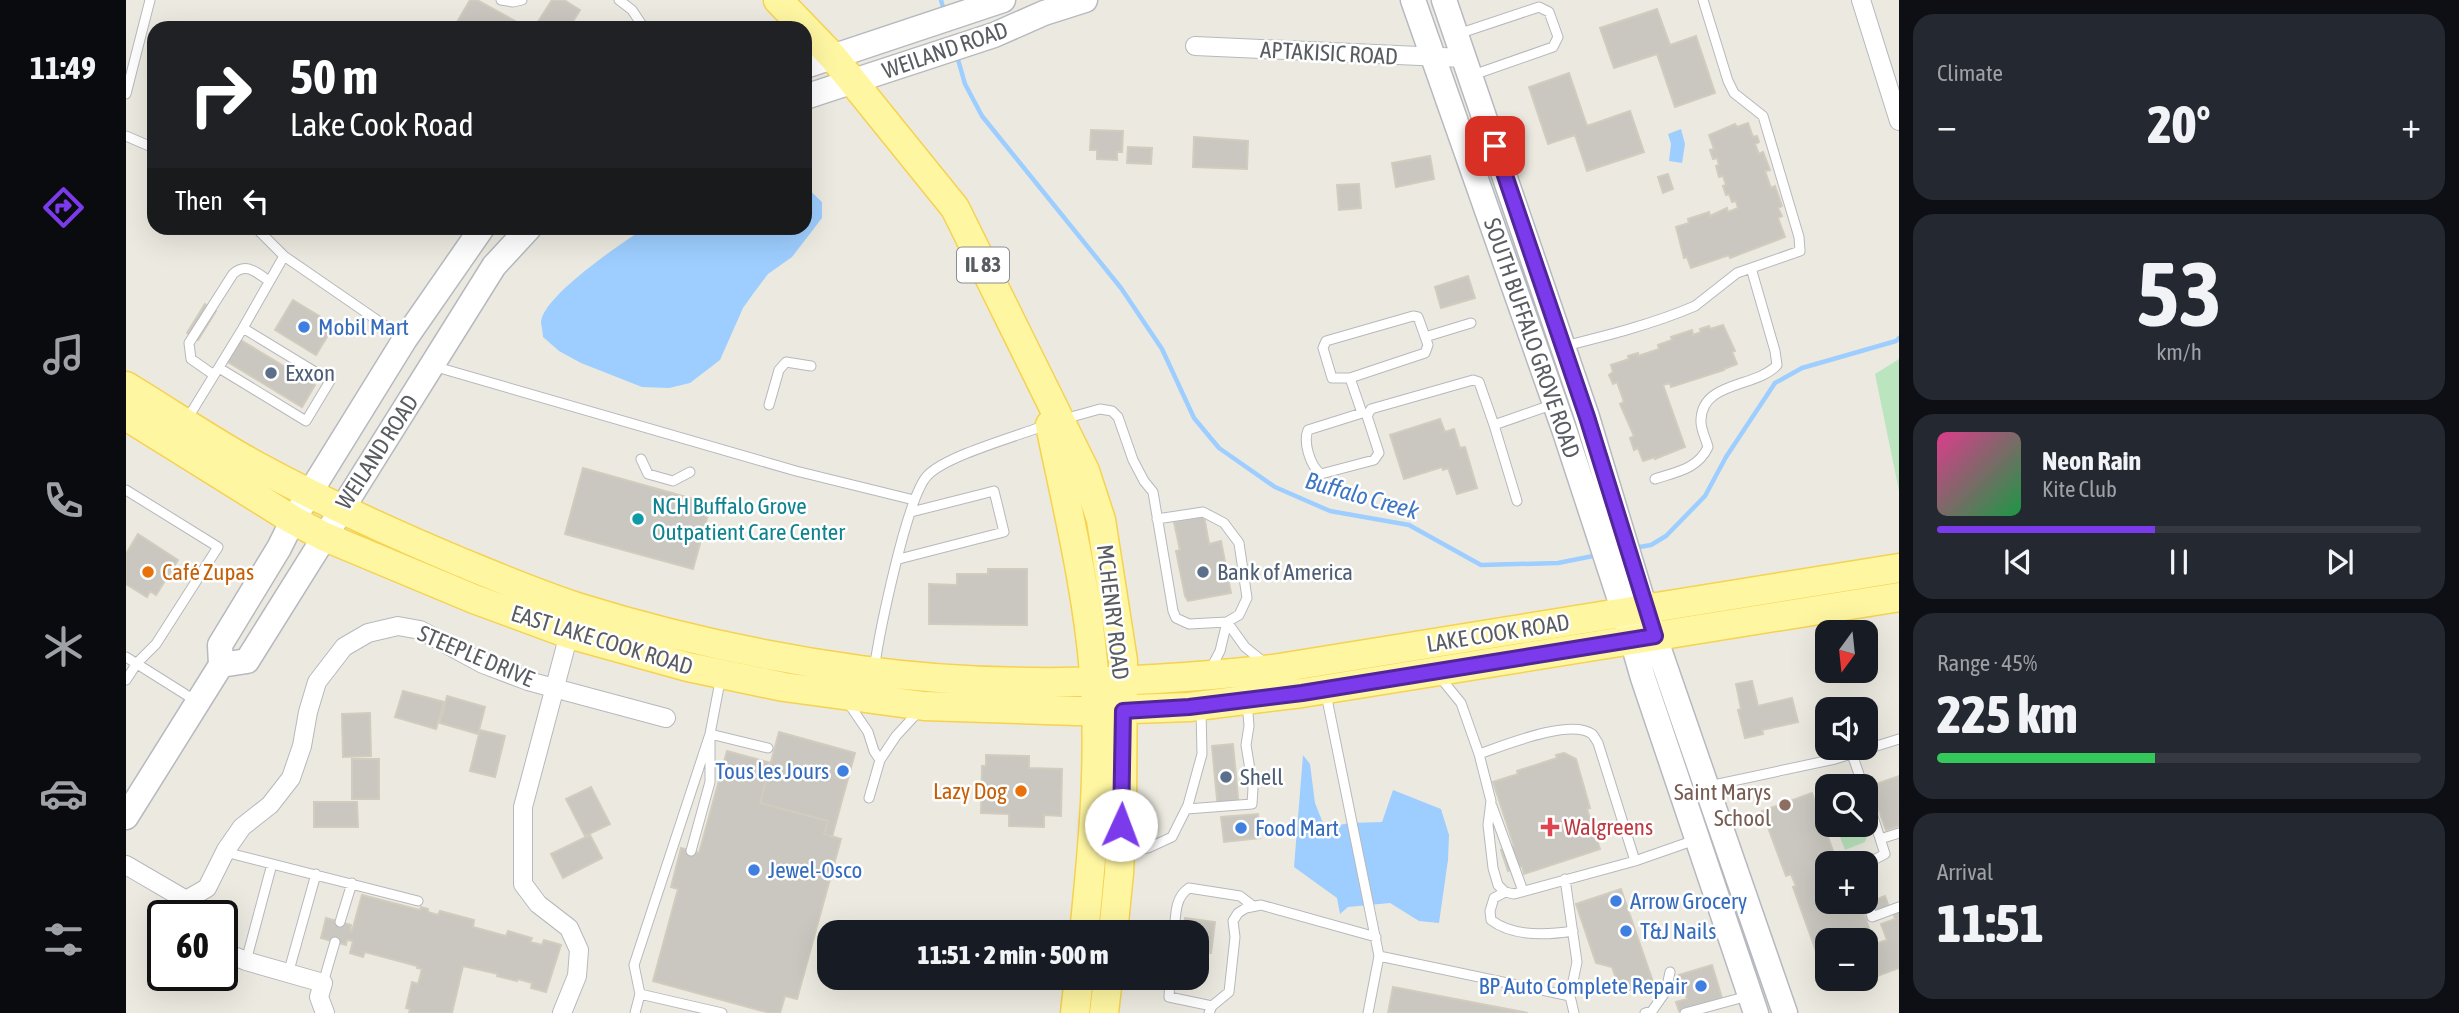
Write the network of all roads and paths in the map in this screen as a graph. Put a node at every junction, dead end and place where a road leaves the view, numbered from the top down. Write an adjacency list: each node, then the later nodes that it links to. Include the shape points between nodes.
1 (150, 0): 22 (lane)
2 (501, 0): 3 (lane)
3 (522, 0)
4 (619, 0): 12 (lane)
5 (778, 0): 13 (main road, MCHENRY ROAD / IL 83)
6 (1085, 0): 21 (main road, WEILAND ROAD)
7 (1413, 0): 18 (main road, SOUTH BUFFALO GROVE ROAD)
8 (1444, 0): 14 (main road, SOUTH BUFFALO GROVE ROAD)
9 (1703, 0): 31 (lane, via 1734,93 1763,117 1800,245 1800,251)
10 (1861, 0): 24 (street)
11 (996, 2): 17 (main road, WEILAND ROAD)
12 (639, 21)
13 (798, 21)
14 (1456, 34): 20 (main road, SOUTH BUFFALO GROVE ROAD); 20 (lane, via 1539,6 1549,12 1558,37 1553,47)
15 (812, 35): 17 (main road, MCHENRY ROAD / IL 83)
16 (1195, 46): 18 (street, APTAKISIC ROAD)
17 (833, 57): 19 (main road, WEILAND ROAD); 21 (main road, MCHENRY ROAD / IL 83)
18 (1434, 58): 20 (street, APTAKISIC ROAD); 43 (main road, SOUTH BUFFALO GROVE ROAD)
19 (812, 64)
20 (1467, 67): 37 (main road, SOUTH BUFFALO GROVE ROAD)
21 (854, 82): 23 (main road, WEILAND ROAD); 48 (main road, MCHENRY ROAD / IL 83, via 955,208 1043,388)
22 (126, 93)
23 (812, 95)
24 (1899, 121)
25 (126, 136): 26 (lane)
26 (147, 145)
27 (263, 235): 30 (lane)
28 (477, 235): 36 (main road, WEILAND ROAD)
29 (523, 235): 38 (main road, WEILAND ROAD, via 494,266)
30 (284, 256): 32 (lane); 36 (lane)
31 (1751, 268): 37 (lane, via 1688,309); 52 (lane, via 1777,365 1768,375 1721,390 1707,401 1701,421 1708,447 1702,460)
32 (269, 281): 34 (lane); 40 (lane, via 253,270 239,269 189,343 191,359)
33 (1471, 323): 35 (lane)
34 (243, 328): 40 (lane); 40 (lane, via 330,381 306,421)
35 (1425, 337): 41 (lane, via 1425,353); 41 (lane, via 1418,317 1413,316 1326,341 1332,378)
36 (405, 339): 54 (main road, WEILAND ROAD)
37 (1563, 347): 61 (main road, SOUTH BUFFALO GROVE ROAD)
38 (433, 366): 55 (lane, via 796,471); 57 (main road, WEILAND ROAD)
39 (811, 366): 44 (lane, via 786,362 779,369)
40 (216, 371): 47 (lane)
41 (1350, 378): 45 (lane)
42 (126, 386): 47 (main road, EAST LAKE COOK ROAD)
43 (1555, 404): 49 (lane); 61 (main road, SOUTH BUFFALO GROVE ROAD)
44 (769, 405)
45 (1366, 411): 45 (lane, via 1379,453 1374,460 1321,474 1314,469 1305,437 1308,430); 49 (lane, via 1472,380 1479,382)
46 (126, 416): 60 (main road, EAST LAKE COOK ROAD)
47 (186, 422): 54 (main road, EAST LAKE COOK ROAD)
48 (1054, 422): 55 (lane, via 951,460 927,475); 59 (lane, via 1100,409 1112,411 1153,492); 78 (main road, MCHENRY ROAD / IL 83, via 1084,471 1101,520); 79 (main road, MCHENRY ROAD / IL 83, via 1083,578)
49 (1494, 425): 56 (lane)
50 (641, 459): 51 (lane, via 648,474 673,481)
51 (690, 472)
52 (1655, 479)
53 (126, 490): 70 (lane, via 218,547 156,644)
54 (309, 493): 57 (main road, EAST LAKE COOK ROAD); 60 (main road, WEILAND ROAD)
55 (914, 500): 58 (lane)
56 (1517, 501)
57 (341, 509): 62 (main road, WEILAND ROAD); 73 (main road, EAST LAKE COOK ROAD, via 575,606 688,638)
58 (911, 512): 63 (lane); 63 (lane, via 994,491 1004,532)
59 (1157, 519): 66 (lane, via 1176,618 1189,624); 66 (lane, via 1203,512 1224,523 1238,543 1247,598 1239,615)
60 (293, 520): 62 (main road, EAST LAKE COOK ROAD); 71 (main road, WEILAND ROAD, via 219,645)
61 (1606, 521): 67 (main road, SOUTH BUFFALO GROVE ROAD)
62 (323, 536): 68 (main road, EAST LAKE COOK ROAD); 71 (main road, WEILAND ROAD, via 247,660)
63 (899, 559): 73 (lane)
64 (1899, 568): 67 (main road, LAKE COOK ROAD)
65 (1899, 597): 67 (main road, LAKE COOK ROAD)
66 (1227, 622): 72 (lane, via 1245,647); 76 (lane, via 1220,651)
67 (1639, 624): 72 (main road, LAKE COOK ROAD); 74 (main road, LAKE COOK ROAD); 97 (main road, SOUTH BUFFALO GROVE ROAD, via 1669,676); 106 (main road, SOUTH BUFFALO GROVE ROAD, via 1643,678)
68 (569, 634): 75 (main road, EAST LAKE COOK ROAD); 80 (street)
69 (126, 656): 70 (lane)
70 (136, 663): 77 (lane); 84 (lane)
71 (221, 665): 84 (main road, WEILAND ROAD)
72 (1273, 669): 76 (main road, LAKE COOK ROAD)
73 (874, 671): 79 (main road, EAST LAKE COOK ROAD)
74 (1436, 671): 81 (main road, LAKE COOK ROAD); 94 (lane, via 1461,703)
75 (721, 674): 82 (main road, EAST LAKE COOK ROAD); 90 (lane)
76 (1206, 676): 78 (main road, LAKE COOK ROAD)
77 (126, 680)
78 (1123, 681): 79 (main road, LAKE COOK ROAD); 88 (main road, MCHENRY ROAD / IL 83)
79 (1095, 682): 87 (main road, MCHENRY ROAD / IL 83)
80 (554, 687): 89 (street, STEEPLE DRIVE); 109 (street, STEEPLE DRIVE, via 483,664 420,630 398,626 368,633 344,647 317,682 291,778 270,805 242,827); 147 (street, via 523,807 523,884 538,904 569,928 579,950 577,976)
81 (1324, 689): 83 (main road, LAKE COOK ROAD); 130 (lane)
82 (844, 696): 85 (main road, EAST LAKE COOK ROAD); 95 (lane)
83 (1247, 700): 86 (main road, LAKE COOK ROAD); 100 (lane, via 1252,804)
84 (197, 702): 101 (main road, WEILAND ROAD)
85 (924, 706): 87 (main road, EAST LAKE COOK ROAD); 95 (lane)
86 (1201, 706): 88 (main road, LAKE COOK ROAD); 100 (lane, via 1202,754)
87 (1095, 711): 88 (main road, EAST LAKE COOK ROAD); 125 (main road, MCHENRY ROAD / IL 83, via 1096,817)
88 (1123, 711): 107 (main road, MCHENRY ROAD / IL 83)
89 (666, 718)
90 (710, 734): 93 (lane); 108 (lane, via 710,782); 142 (lane, via 634,965)
91 (1899, 739): 92 (lane)
92 (1878, 746)
93 (768, 748)
94 (1479, 754): 99 (lane); 111 (lane, via 1547,732 1581,730 1591,734 1598,743)
95 (880, 760): 98 (lane)
96 (1825, 760): 97 (lane)
97 (1707, 786): 102 (main road, SOUTH BUFFALO GROVE ROAD)
98 (869, 797)
99 (1491, 801): 117 (lane); 118 (lane, via 1488,825 1493,868)
100 (1187, 808): 107 (lane, via 1172,837 1148,848)
101 (126, 817)
102 (1723, 831): 106 (main road); 156 (main road, SOUTH BUFFALO GROVE ROAD)
103 (1878, 833): 105 (lane)
104 (1899, 833): 105 (lane)
105 (1880, 839): 110 (lane, via 1885,854)
106 (1696, 840): 111 (lane); 143 (main road, SOUTH BUFFALO GROVE ROAD)
107 (1120, 850): 126 (main road, MCHENRY ROAD / IL 83)
108 (691, 851)
109 (225, 852): 112 (lane); 120 (street, STEEPLE DRIVE)
110 (1878, 858)
111 (1635, 861): 115 (lane)
112 (272, 864): 114 (lane); 134 (lane)
113 (126, 866): 119 (street)
114 (316, 874): 116 (lane); 136 (lane)
115 (1565, 879): 117 (lane); 129 (lane)
116 (352, 883): 121 (lane); 128 (lane)
117 (1523, 891): 118 (lane)
118 (1505, 892): 129 (lane, via 1494,898 1490,911 1491,920 1502,928 1552,934)
119 (178, 900)
120 (197, 900)
121 (418, 901)
122 (1254, 906): 127 (lane, via 1240,896 1189,888 1181,893); 130 (lane); 144 (lane, via 1238,913 1233,921 1229,992)
123 (1899, 907): 124 (lane)
124 (1871, 914)
125 (1085, 920)
126 (1114, 920)
127 (1175, 920)
128 (340, 922)
129 (1573, 931): 141 (lane, via 1577,961)
130 (1376, 937): 132 (lane)
131 (335, 942): 137 (lane)
132 (1379, 957): 141 (lane); 153 (lane)
133 (238, 958): 134 (street)
134 (246, 961): 136 (street)
135 (1671, 972): 145 (lane, via 1666,991)
136 (288, 974): 137 (street)
137 (323, 983): 146 (street, via 319,997)
138 (1078, 990): 151 (main road)
139 (1107, 990): 152 (main road)
140 (1169, 990): 144 (lane, via 1169,997)
141 (1570, 996): 154 (lane)
142 (639, 998): 148 (lane); 149 (lane); 150 (lane)
143 (1753, 1004): 155 (lane)
144 (1211, 1010)
145 (1652, 1012)
146 (325, 1013)
147 (562, 1013)
148 (635, 1013)
149 (645, 1013)
150 (722, 1013)
151 (1075, 1013)
152 (1104, 1013)
153 (1368, 1013)
154 (1574, 1013)
155 (1685, 1013)
156 (1785, 1013)

